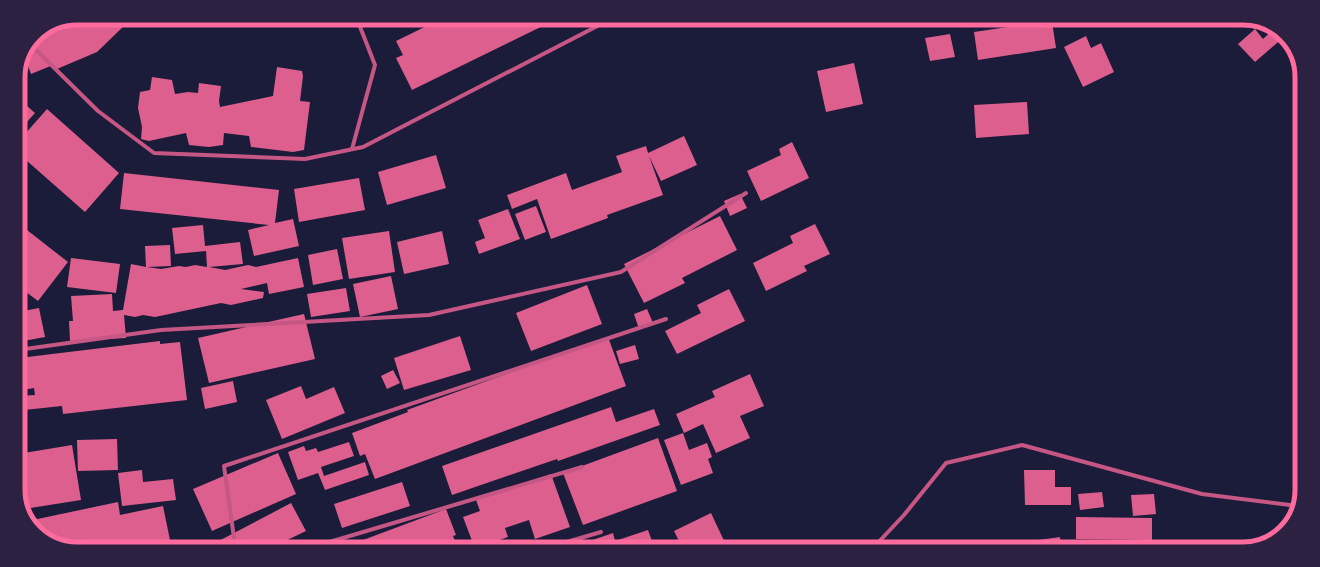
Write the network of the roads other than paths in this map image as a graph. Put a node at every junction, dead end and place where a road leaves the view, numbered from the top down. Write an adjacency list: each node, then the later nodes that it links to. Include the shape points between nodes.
1 (359, 25): 4 (street, via 375,65)
2 (599, 25): 4 (street, via 363,146)
3 (34, 48): 4 (street, via 98,111 154,153 305,159)
4 (352, 149)
5 (746, 193): 7 (street, via 621,272 429,315 161,330)
6 (666, 319): 11 (street, via 224,466)
7 (25, 349)
8 (582, 467): 12 (street)
9 (1292, 505): 14 (street, via 1202,494 1022,445 946,463 904,515)
10 (601, 532): 13 (street)
11 (235, 542)
12 (329, 542)
13 (567, 542)
14 (878, 542)

